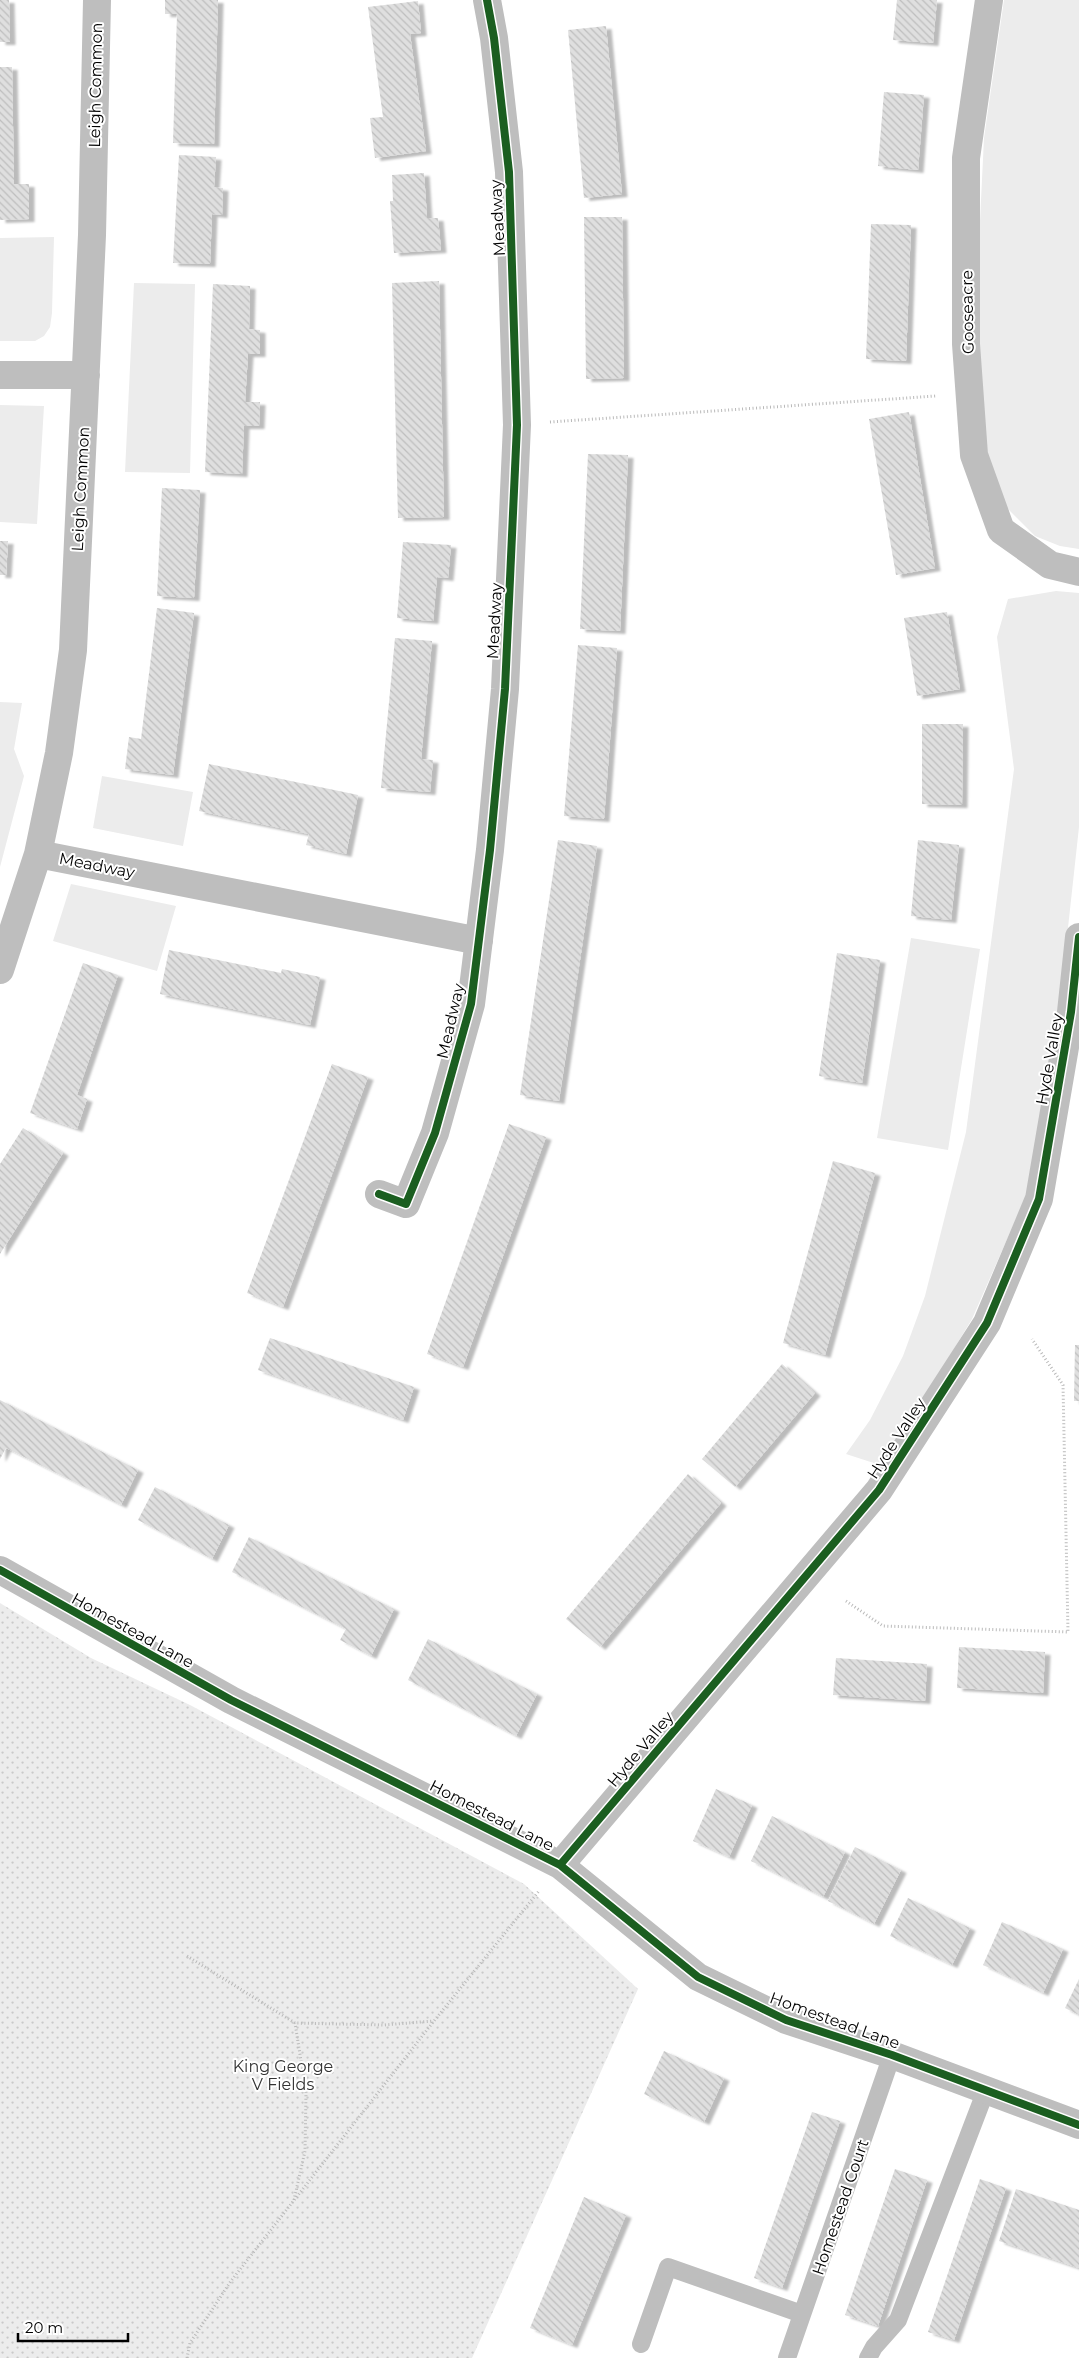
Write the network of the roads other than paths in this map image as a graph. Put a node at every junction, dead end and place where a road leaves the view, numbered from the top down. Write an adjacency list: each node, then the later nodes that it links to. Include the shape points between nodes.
1 (98, 0): 5 (street, Leigh Common)
2 (487, 0): 9 (street, Meadway, via 509,172 518,425 505,689)
3 (989, 0): 6 (street, Gooseacre, via 966,158 966,344 974,455 1001,530 1050,565)
4 (0, 375): 5 (street)
5 (86, 375): 7 (street, Leigh Common, via 73,650 59,753)
6 (1079, 572)
7 (38, 854): 9 (street, Meadway); 10 (street, Leigh Common)
8 (1079, 937): 13 (street, Hyde Valley, via 1071,1012 1039,1198 987,1322 879,1490)
9 (479, 941): 11 (street, Meadway, via 471,1004 435,1133 406,1204)
10 (0, 970)
11 (379, 1194)
12 (0, 1570): 13 (street, Homestead Lane, via 231,1700)
13 (560, 1865): 14 (street, Homestead Lane, via 698,1977 786,2020)
14 (892, 2056): 15 (street, Homestead Lane); 17 (lane, Homestead Court)
15 (986, 2090): 16 (street, Homestead Lane); 20 (lane, via 898,2320)
16 (1079, 2125)
17 (802, 2314): 18 (lane, via 668,2267); 19 (lane, Homestead Court)
18 (642, 2344)
19 (787, 2358)
20 (868, 2358)

